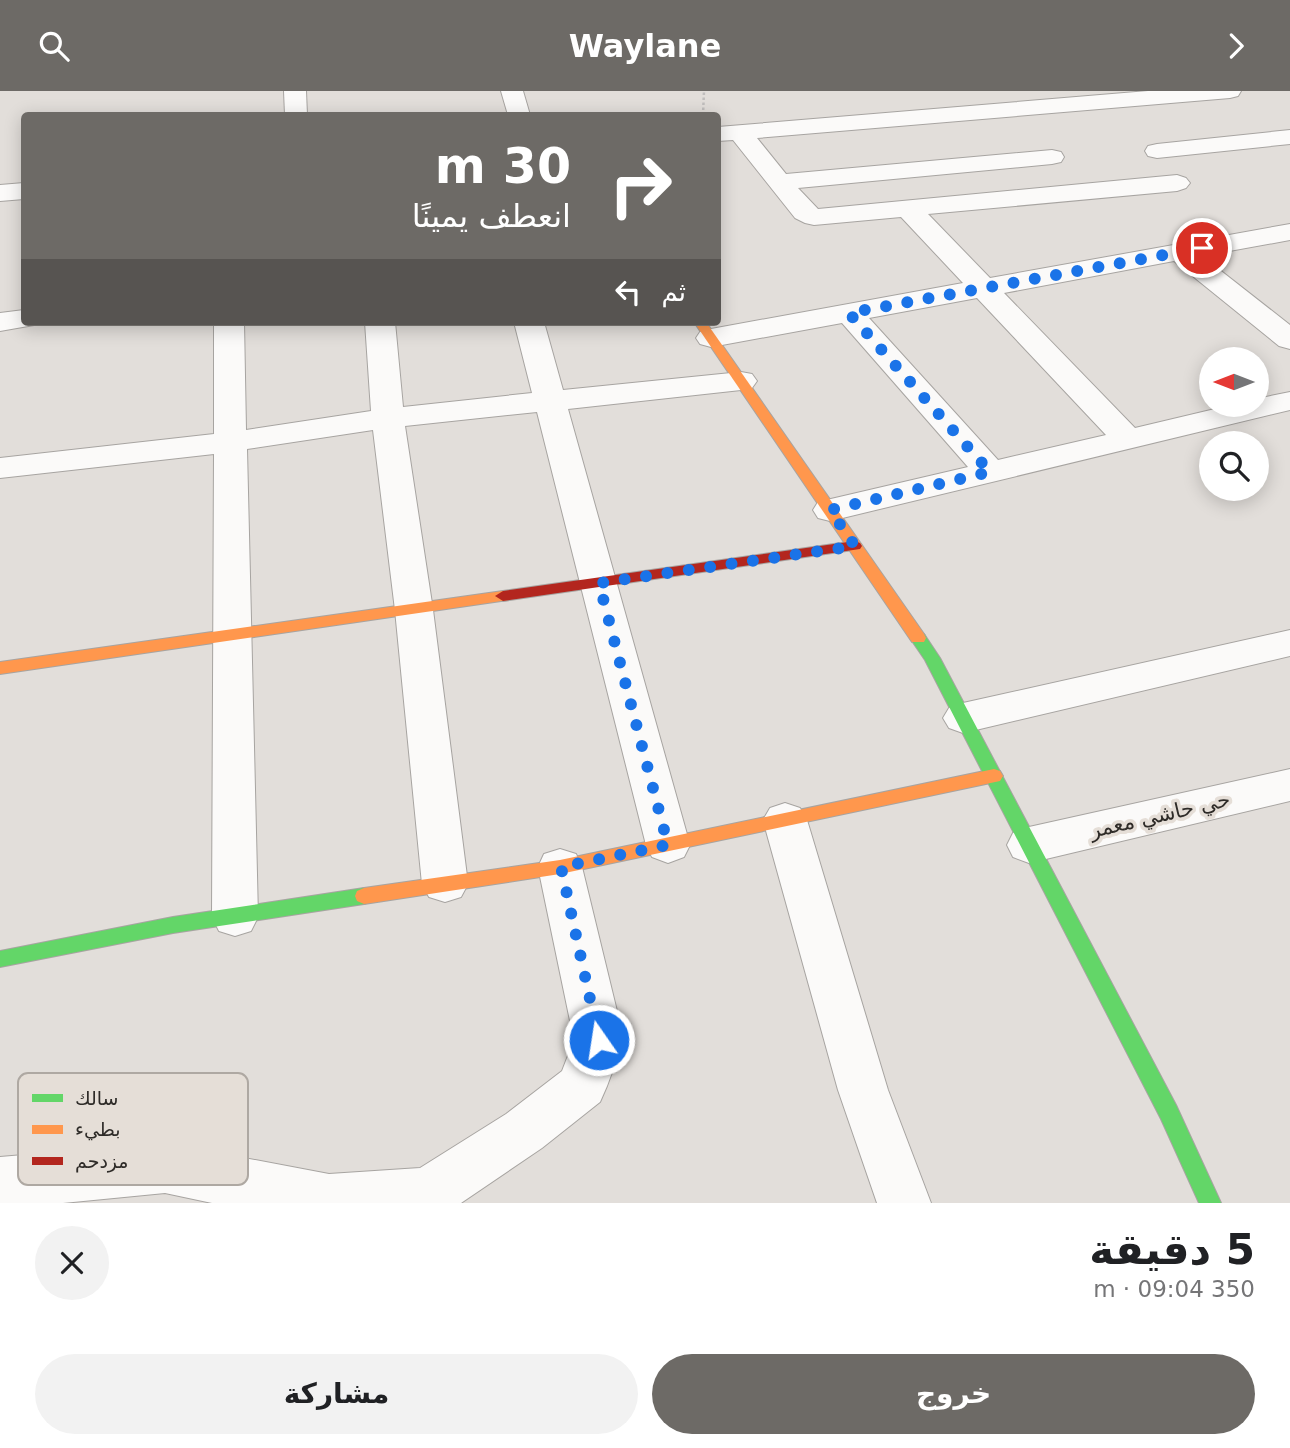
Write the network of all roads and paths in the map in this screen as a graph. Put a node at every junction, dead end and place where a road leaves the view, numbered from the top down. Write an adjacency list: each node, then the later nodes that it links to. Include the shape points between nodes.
1 (295, 91): 7 (street)
2 (512, 91): 8 (street)
3 (704, 91): 9 (path)
4 (956, 91): 6 (street)
5 (1230, 91): 6 (street)
6 (987, 111): 10 (street); 13 (street)
7 (296, 112)
8 (518, 112)
9 (704, 112)
10 (728, 133): 14 (street)
11 (1290, 137): 12 (street)
12 (1157, 151)
13 (1052, 156): 14 (street); 17 (street)
14 (780, 181): 19 (street, via 804,212 814,217)
15 (1177, 183): 17 (street)
16 (21, 191): 18 (street)
17 (1090, 191): 19 (street)
18 (0, 193)
19 (908, 209): 22 (street)
20 (1290, 232): 21 (street)
21 (1179, 252): 22 (street); 24 (street)
22 (984, 288): 25 (street); 37 (street)
23 (1290, 302): 24 (street)
24 (1251, 309): 32 (street)
25 (849, 313): 31 (street); 40 (street)
26 (21, 319): 27 (street)
27 (0, 322)
28 (229, 326): 38 (street)
29 (380, 326): 36 (street)
30 (530, 326): 34 (street)
31 (706, 330): 33 (street)
32 (1290, 340)
33 (741, 381): 34 (street); 41 (street)
34 (548, 399): 36 (street); 43 (street)
35 (1290, 401): 37 (street)
36 (388, 418): 38 (street); 44 (street)
37 (1128, 439): 40 (street)
38 (229, 442): 39 (street); 45 (street)
39 (0, 468)
40 (990, 472): 41 (street)
41 (830, 510): 42 (street)
42 (855, 546): 43 (street); 48 (street, via 932,658)
43 (599, 583): 44 (street); 52 (street)
44 (414, 610): 45 (street); 55 (street)
45 (231, 636): 47 (street); 56 (street)
46 (1290, 643): 48 (street)
47 (0, 669)
48 (963, 718): 49 (street)
49 (994, 776): 51 (street); 53 (street)
50 (1290, 785): 53 (street, حي حاشي معمر)
51 (785, 820): 52 (street); 62 (street, via 863,1090)
52 (668, 845): 54 (street)
53 (1030, 845): 63 (street, via 1169,1112)
54 (561, 867): 55 (street); 61 (street, via 599,1040 582,1086 524,1131 428,1194)
55 (445, 884): 56 (street)
56 (235, 917): 57 (street)
57 (0, 959)
58 (18, 1181): 59 (street)
59 (0, 1183)
60 (247, 1185): 61 (street)
61 (329, 1202)
62 (904, 1203)
63 (1210, 1203)

